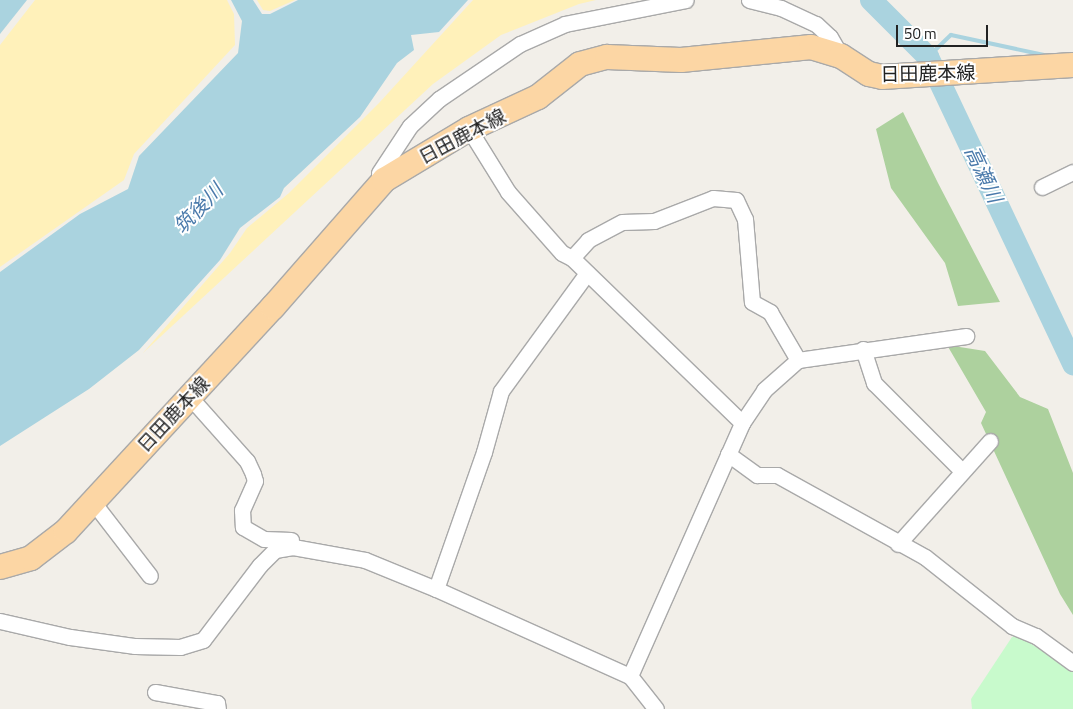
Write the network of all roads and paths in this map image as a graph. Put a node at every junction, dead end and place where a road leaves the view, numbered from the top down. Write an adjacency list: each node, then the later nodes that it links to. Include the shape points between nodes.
1 (686, 0): 7 (street, via 598,15 565,24 520,44 439,99 410,126)
2 (750, 0): 3 (street, via 781,8 816,24 830,37)
3 (841, 56): 4 (main road, 日田鹿本線, via 869,74 882,77); 5 (main road, 日田鹿本線, via 811,48 681,60 607,57 580,64 538,97)
4 (1073, 65)
5 (469, 129): 9 (street, via 508,192 562,253); 14 (main road, 日田鹿本線, via 384,180)
6 (1073, 172): 8 (street)
7 (379, 173)
8 (1042, 187)
9 (572, 258): 10 (street); 13 (street, via 588,240 622,222 654,221 713,198 736,200 745,218 752,302 770,312)
10 (587, 273): 15 (street); 24 (street, via 501,391 484,452)
11 (966, 336): 12 (street)
12 (863, 349): 13 (street); 18 (street, via 874,383)
13 (798, 360): 15 (street, via 764,390)
14 (190, 396): 19 (main road, 日田鹿本線); 21 (street, via 247,461 253,474 255,480 242,510 243,528 264,539 294,540)
15 (742, 422): 17 (street)
16 (990, 441): 18 (street)
17 (728, 454): 20 (street, via 757,475 777,475); 27 (street)
18 (961, 470): 20 (street)
19 (93, 502): 22 (main road, 日田鹿本線, via 51,545 32,558); 23 (street)
20 (898, 544): 26 (street, via 925,557 1012,626 1036,636)
21 (348, 557): 24 (street, via 365,560); 25 (street, via 293,547 275,550 203,640 180,647 135,646 70,637)
22 (0, 567)
23 (150, 576)
24 (436, 589): 27 (street)
25 (0, 621)
26 (1073, 663)
27 (630, 676): 30 (street)
28 (155, 692): 29 (street, via 217,703)
29 (218, 709)
30 (656, 709)

